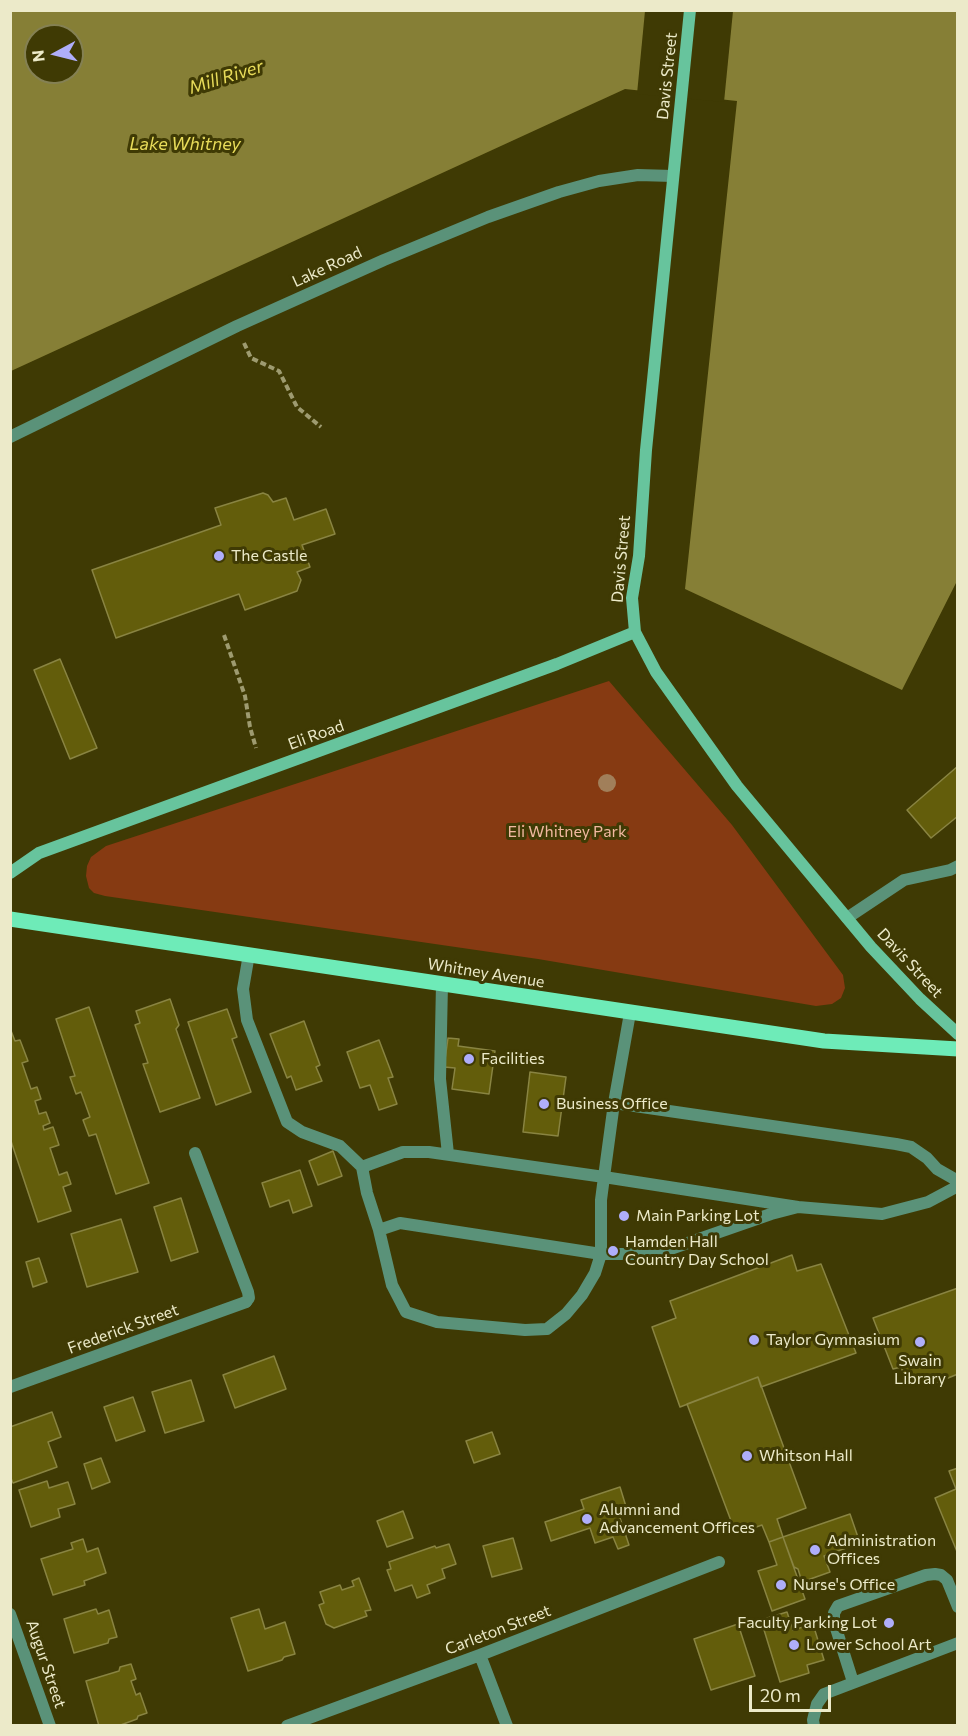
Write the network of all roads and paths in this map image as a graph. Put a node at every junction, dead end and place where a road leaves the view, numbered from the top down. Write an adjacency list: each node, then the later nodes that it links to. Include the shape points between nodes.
1 (690, 10): 2 (main road, Davis Street)
2 (674, 176): 5 (street, Lake Road, via 638,175 599,181 488,217 237,326); 6 (main road, Davis Street, via 632,598)
3 (244, 342): 4 (path, via 251,358 279,370 297,407)
4 (321, 427)
5 (10, 436)
6 (635, 632): 10 (main road, Eli Road, via 39,853); 12 (main road, Davis Street, via 656,672 737,786)
7 (224, 635): 8 (path, via 245,696)
8 (256, 748)
9 (957, 866): 12 (street, via 903,880)
10 (10, 873)
11 (10, 918): 13 (main road, Whitney Avenue)
12 (847, 918): 16 (main road, Davis Street)
13 (249, 954): 14 (main road, Whitney Avenue); 21 (street, via 243,989 247,1020 288,1122 302,1132 340,1146)
14 (442, 984): 15 (main road, Whitney Avenue); 20 (street, via 440,1079)
15 (630, 1013): 17 (main road, Whitney Avenue, via 824,1041); 18 (street)
16 (957, 1034)
17 (957, 1049)
18 (614, 1103): 22 (street); 23 (street, via 911,1147)
19 (195, 1153): 28 (street, Frederick Street, via 248,1292 246,1302)
20 (448, 1154): 21 (street, via 403,1152); 22 (street)
21 (362, 1167): 26 (street)
22 (603, 1177): 25 (street); 27 (street)
23 (957, 1180)
24 (957, 1186): 25 (street, via 928,1202 882,1214)
25 (798, 1207): 27 (street, via 656,1254)
26 (379, 1230): 27 (street, via 400,1223); 27 (street, via 392,1285 406,1312 437,1322 547,1329 582,1295)
27 (601, 1254)
28 (10, 1387)
29 (719, 1562): 33 (street, Carleton Street)
30 (957, 1607): 34 (street, via 947,1580 934,1574 838,1606 834,1622)
31 (10, 1614): 35 (street, Augur Street)
32 (957, 1643): 34 (street)
33 (480, 1655): 36 (street, Carleton Street); 37 (street)
34 (853, 1682): 38 (street, via 824,1694 817,1704)
35 (50, 1725)
36 (287, 1725)
37 (507, 1725)
38 (814, 1725)

